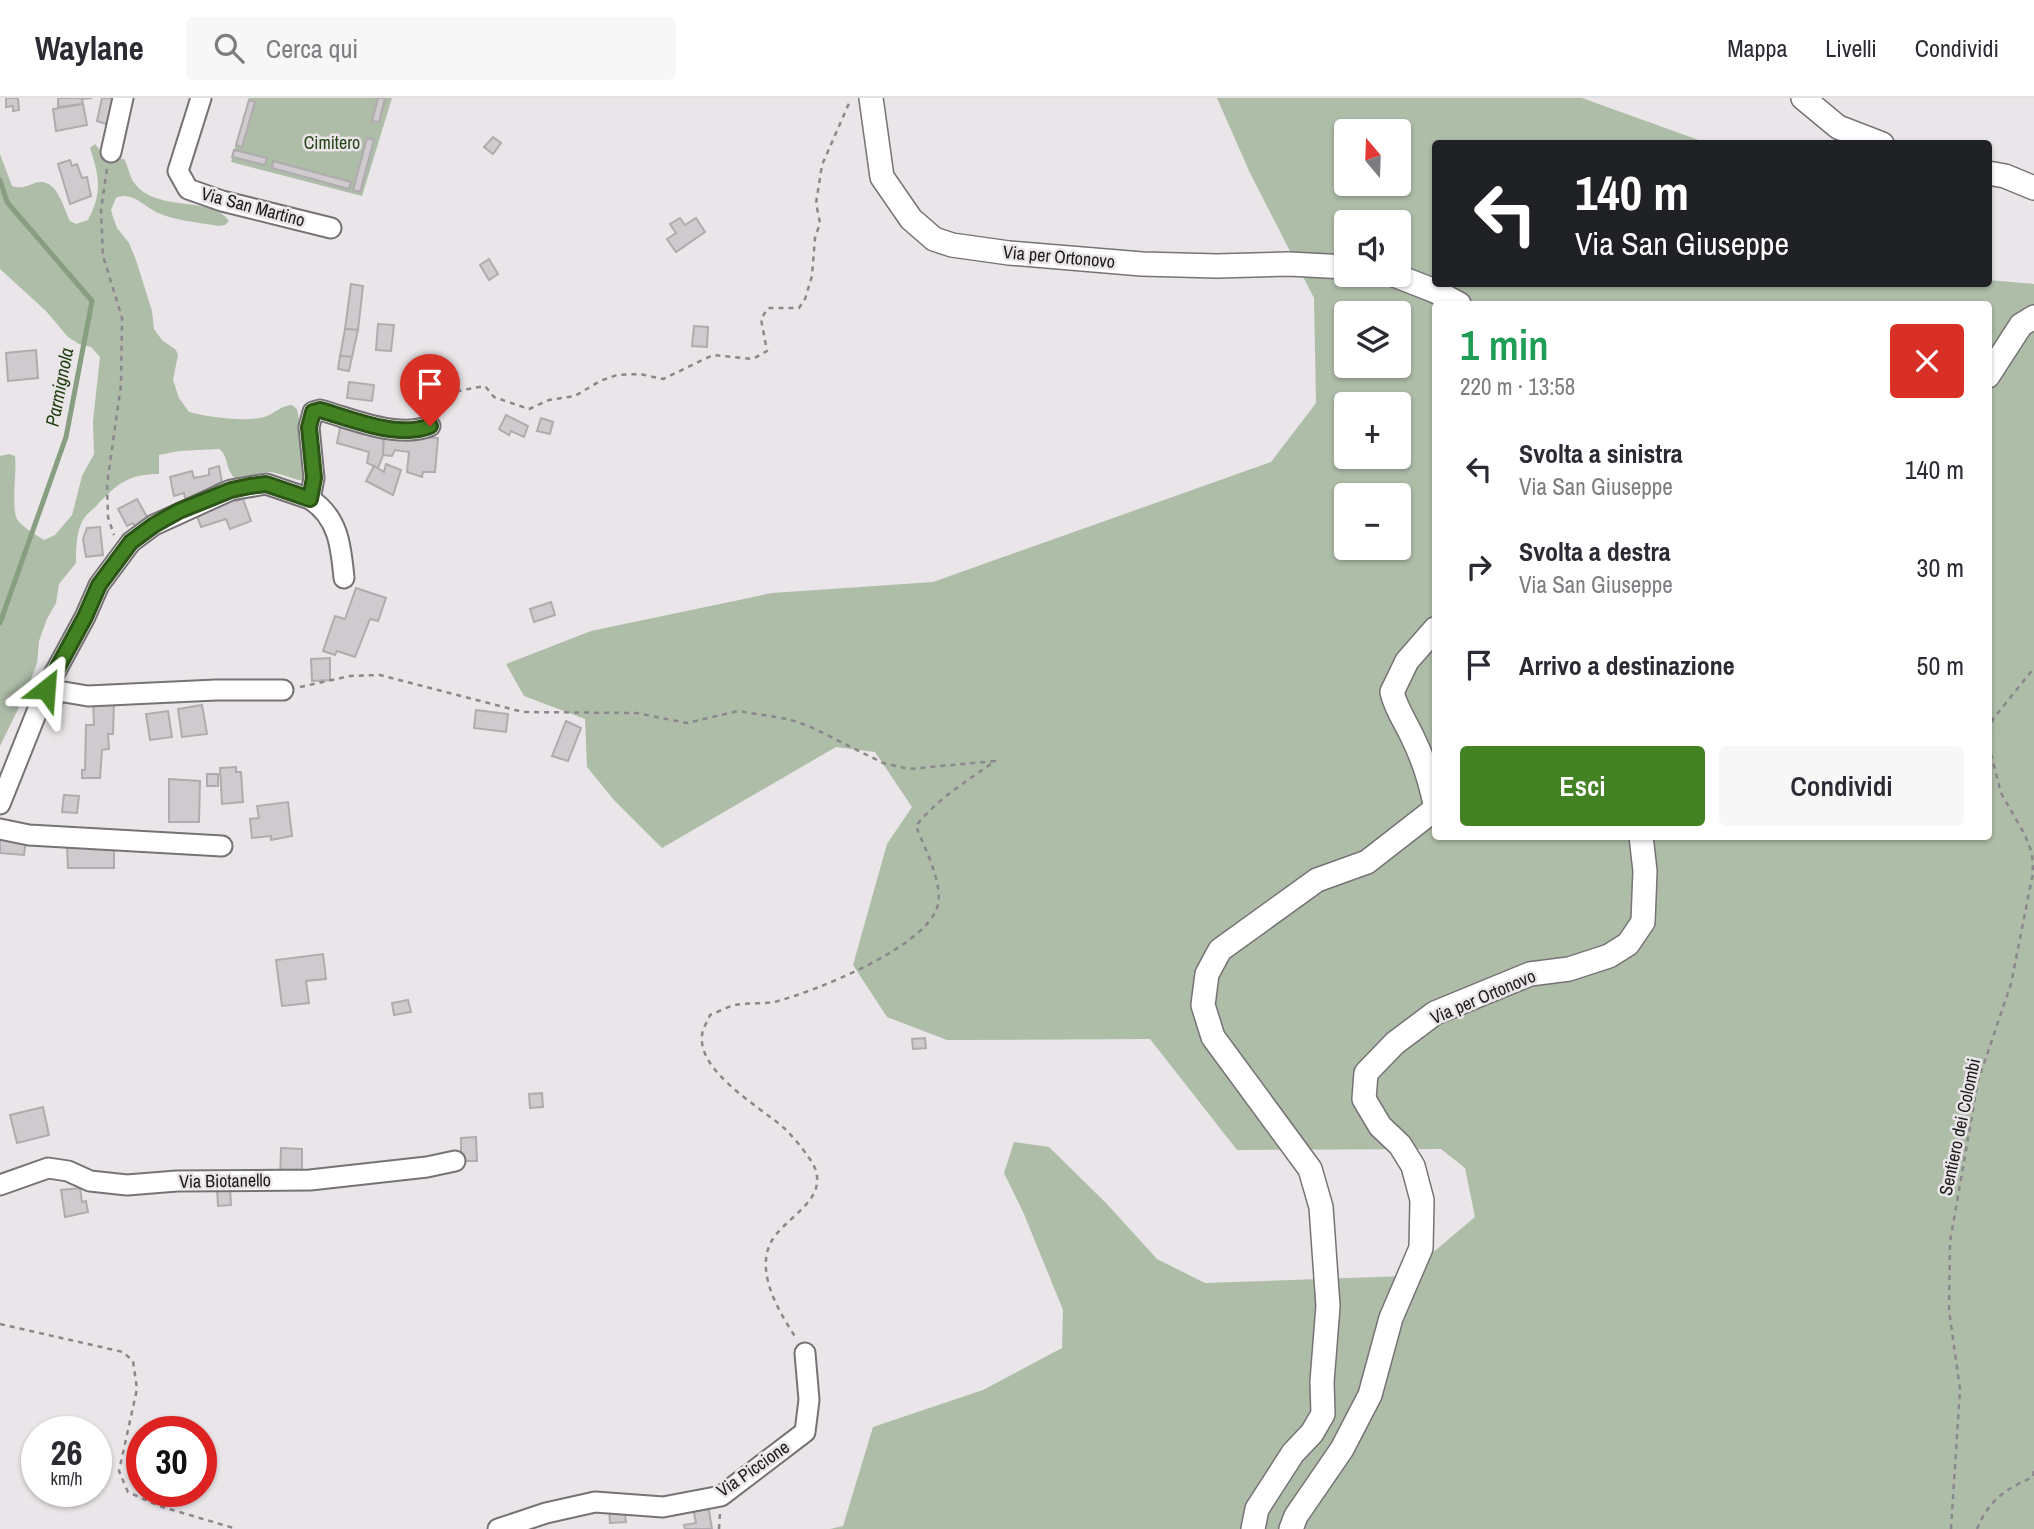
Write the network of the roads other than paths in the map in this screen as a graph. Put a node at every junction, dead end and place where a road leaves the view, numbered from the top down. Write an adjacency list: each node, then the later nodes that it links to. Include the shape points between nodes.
1 (123, 98): 6 (street)
2 (201, 98): 9 (street, Via San Martino, via 177,171 188,189)
3 (871, 98): 10 (street, Via per Ortonovo, via 882,177 911,219 934,239 1009,253 1142,264)
4 (1803, 98): 5 (street, via 1838,127)
5 (1872, 140)
6 (111, 152)
7 (1992, 174): 8 (street)
8 (2034, 188)
9 (331, 228)
10 (1334, 266)
11 (1411, 282): 12 (street)
12 (1453, 301)
13 (2034, 317): 14 (street, via 2021,325)
14 (1992, 370)
15 (430, 426): 16 (street, via 420,430 388,428 313,412)
16 (310, 499): 17 (street, via 323,507 340,539); 19 (street, via 266,484 231,490 154,525 131,542 99,585)
17 (344, 579)
18 (1432, 632): 21 (street, via 1407,660 1392,692)
19 (46, 689): 20 (street, via 88,696); 22 (street)
20 (283, 690)
21 (1432, 791)
22 (0, 804)
23 (1432, 811): 31 (street, via 1367,862 1317,880 1220,950 1207,974 1203,1005 1213,1037 1310,1169 1321,1207 1326,1257 1323,1414 1257,1509)
24 (0, 829): 26 (street, via 29,835)
25 (1642, 840): 32 (street, Via per Ortonovo, via 1646,871 1643,922 1628,944 1609,956 1569,969 1530,974 1435,1013 1395,1042 1366,1073 1364,1099 1413,1166 1422,1200 1421,1248 1391,1318 1370,1395)
26 (222, 846)
27 (455, 1161): 28 (street, Via Biotanello, via 310,1180 127,1185 90,1181 48,1168)
28 (0, 1185)
29 (805, 1353): 30 (street, Via Piccione, via 809,1399 805,1432 721,1496 663,1507 595,1502)
30 (498, 1529)
31 (1253, 1529)
32 (1291, 1529)

